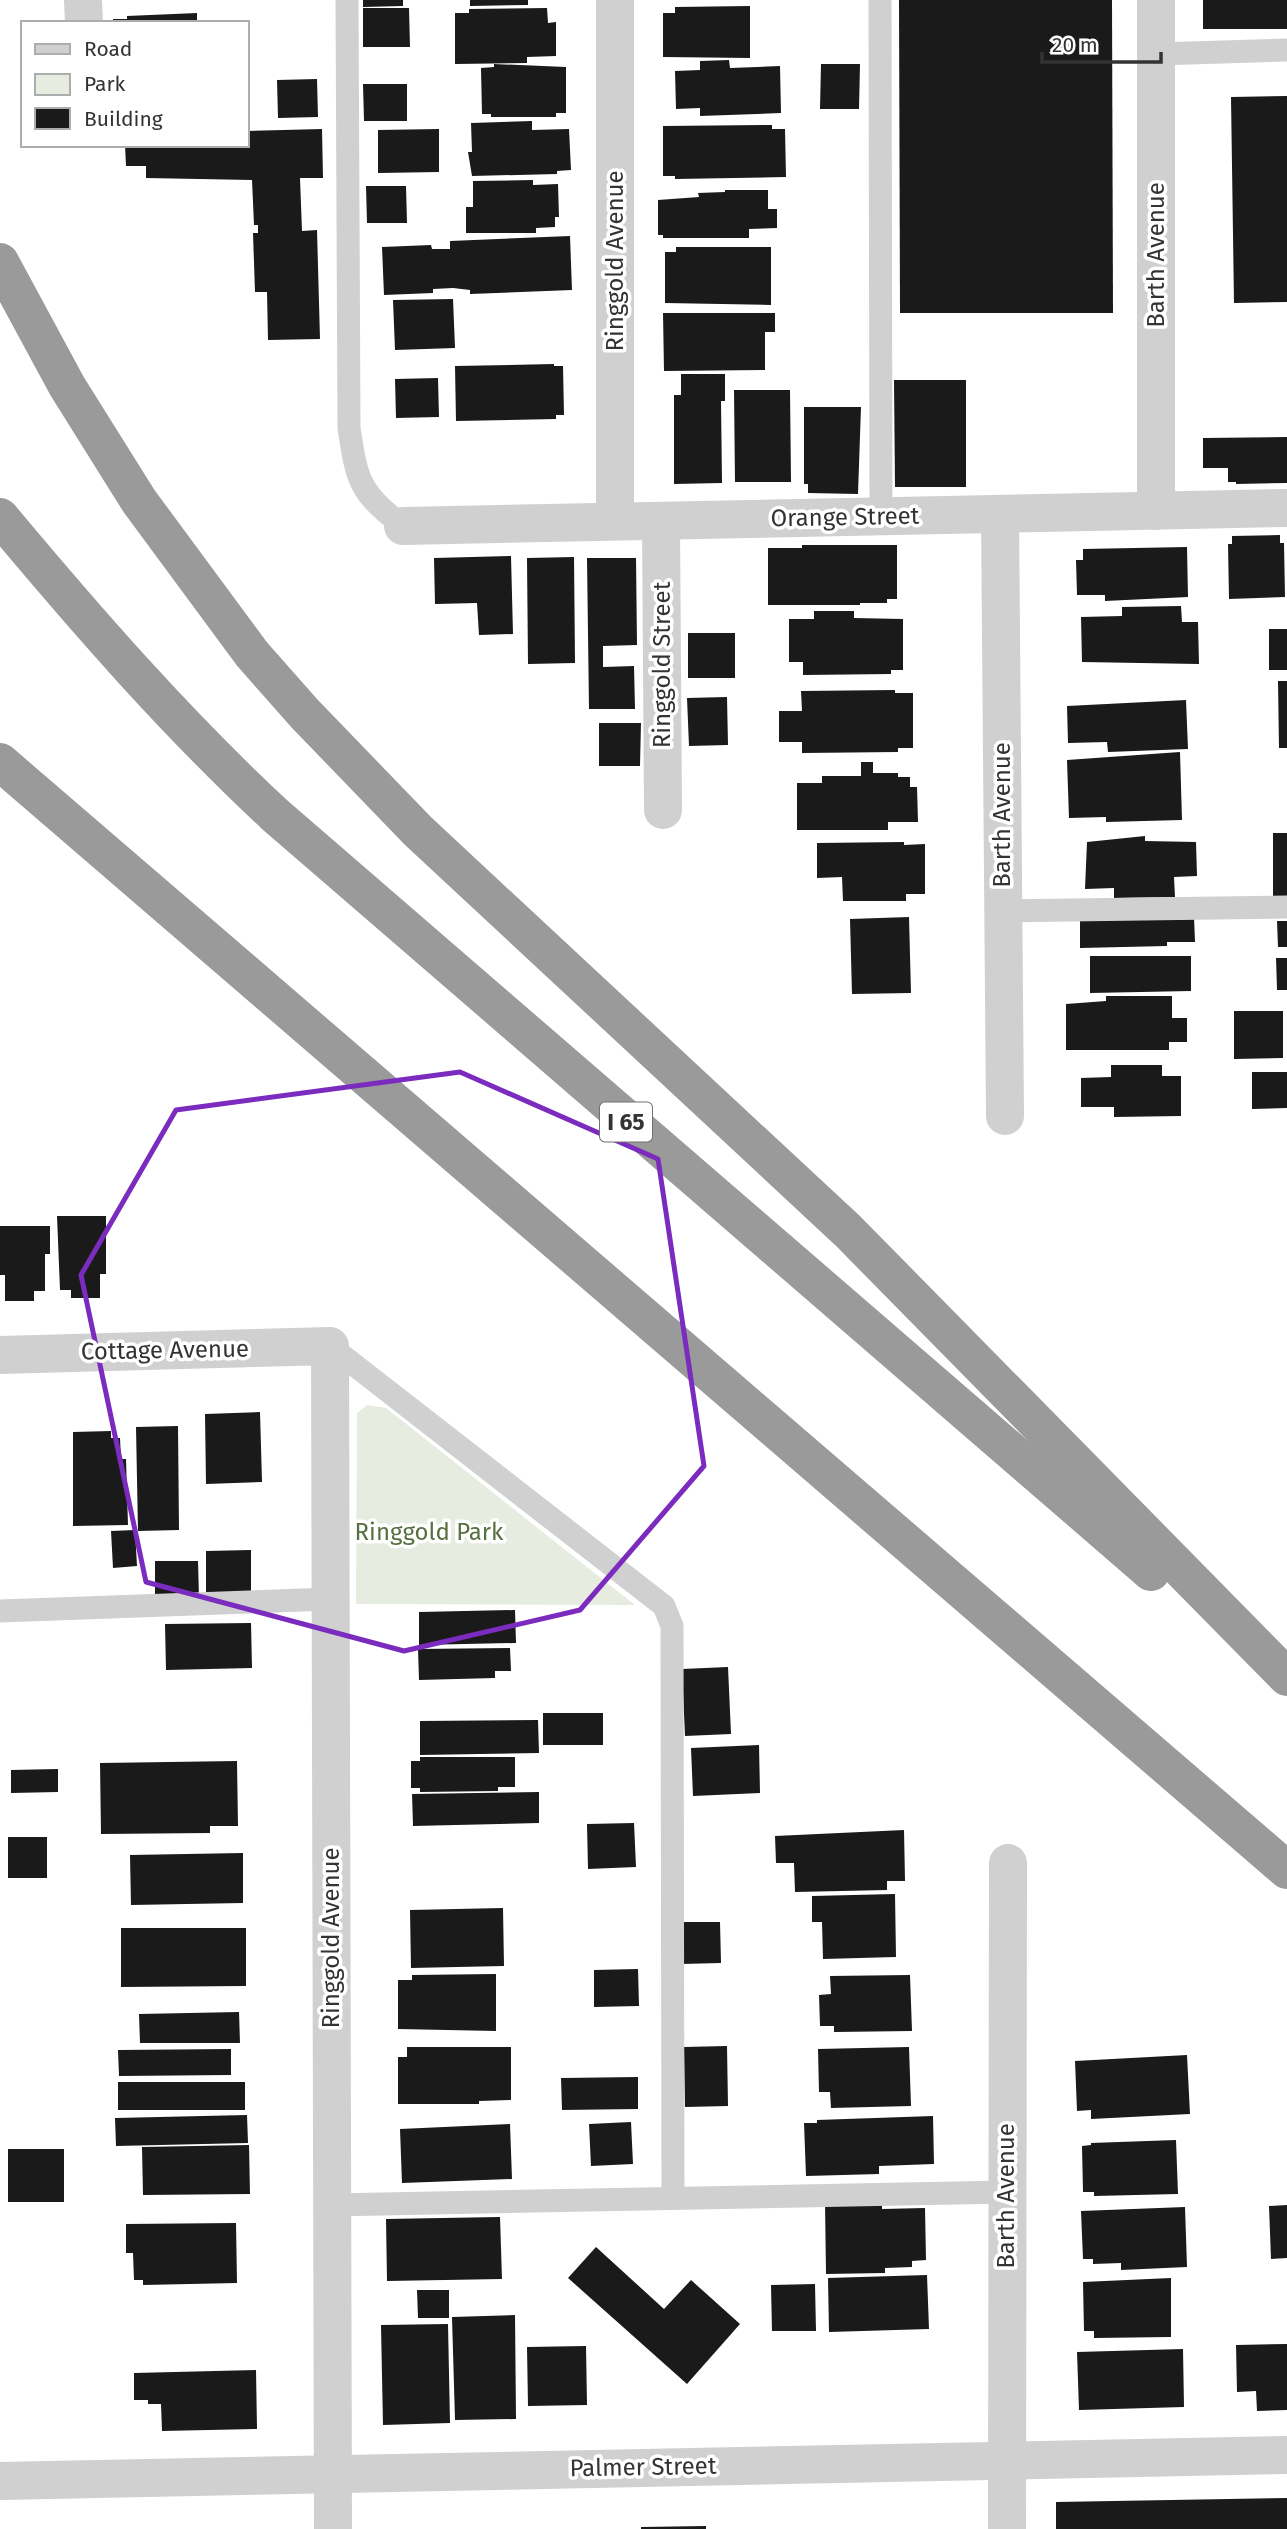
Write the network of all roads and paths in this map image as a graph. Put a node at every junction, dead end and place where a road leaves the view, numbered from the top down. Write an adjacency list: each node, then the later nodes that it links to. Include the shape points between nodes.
1 (83, 0): 6 (street)
2 (347, 0): 17 (lane, via 349,428 357,477 380,508)
3 (615, 0): 15 (street, Ringgold Avenue)
4 (880, 0): 13 (lane)
5 (1156, 0): 8 (street, Barth Avenue)
6 (84, 21)
7 (1287, 50): 8 (lane)
8 (1156, 54): 11 (street, Barth Avenue)
9 (0, 261): 27 (highway, via 67,386 139,501 252,654 305,714 418,831 848,1231)
10 (1287, 508): 11 (street, Orange Street)
11 (1156, 511): 12 (street, Orange Street)
12 (1000, 514): 13 (street, Orange Street); 21 (street, Barth Avenue)
13 (881, 516): 16 (street, Orange Street)
14 (0, 517): 28 (highway, I 65, via 117,656 213,758 275,815)
15 (615, 521): 16 (street, Orange Street); 17 (street, Orange Street)
16 (661, 521): 19 (street, Ringgold Street)
17 (403, 526)
18 (0, 762): 30 (highway)
19 (663, 810)
20 (1287, 907): 21 (lane)
21 (1003, 911): 22 (street, Barth Avenue)
22 (1005, 1116)
23 (330, 1346): 24 (street, Cottage Avenue); 25 (street, Ringgold Avenue); 32 (lane, via 664,1606 672,1626)
24 (0, 1354)
25 (330, 1599): 26 (lane); 33 (street, Ringgold Avenue)
26 (0, 1611)
27 (1287, 1677)
28 (1287, 1690)
29 (1008, 1863): 31 (street, Barth Avenue)
30 (1287, 1870)
31 (1006, 2192): 32 (lane); 35 (street, Barth Avenue)
32 (673, 2197): 33 (lane)
33 (331, 2205): 36 (street, Ringgold Avenue)
34 (1287, 2455): 35 (street, Palmer Street)
35 (1007, 2460): 36 (street, Palmer Street); 39 (street, Barth Avenue)
36 (333, 2474): 37 (street, Palmer Street); 38 (street, Ringgold Avenue)
37 (0, 2481)
38 (333, 2529)
39 (1007, 2529)

